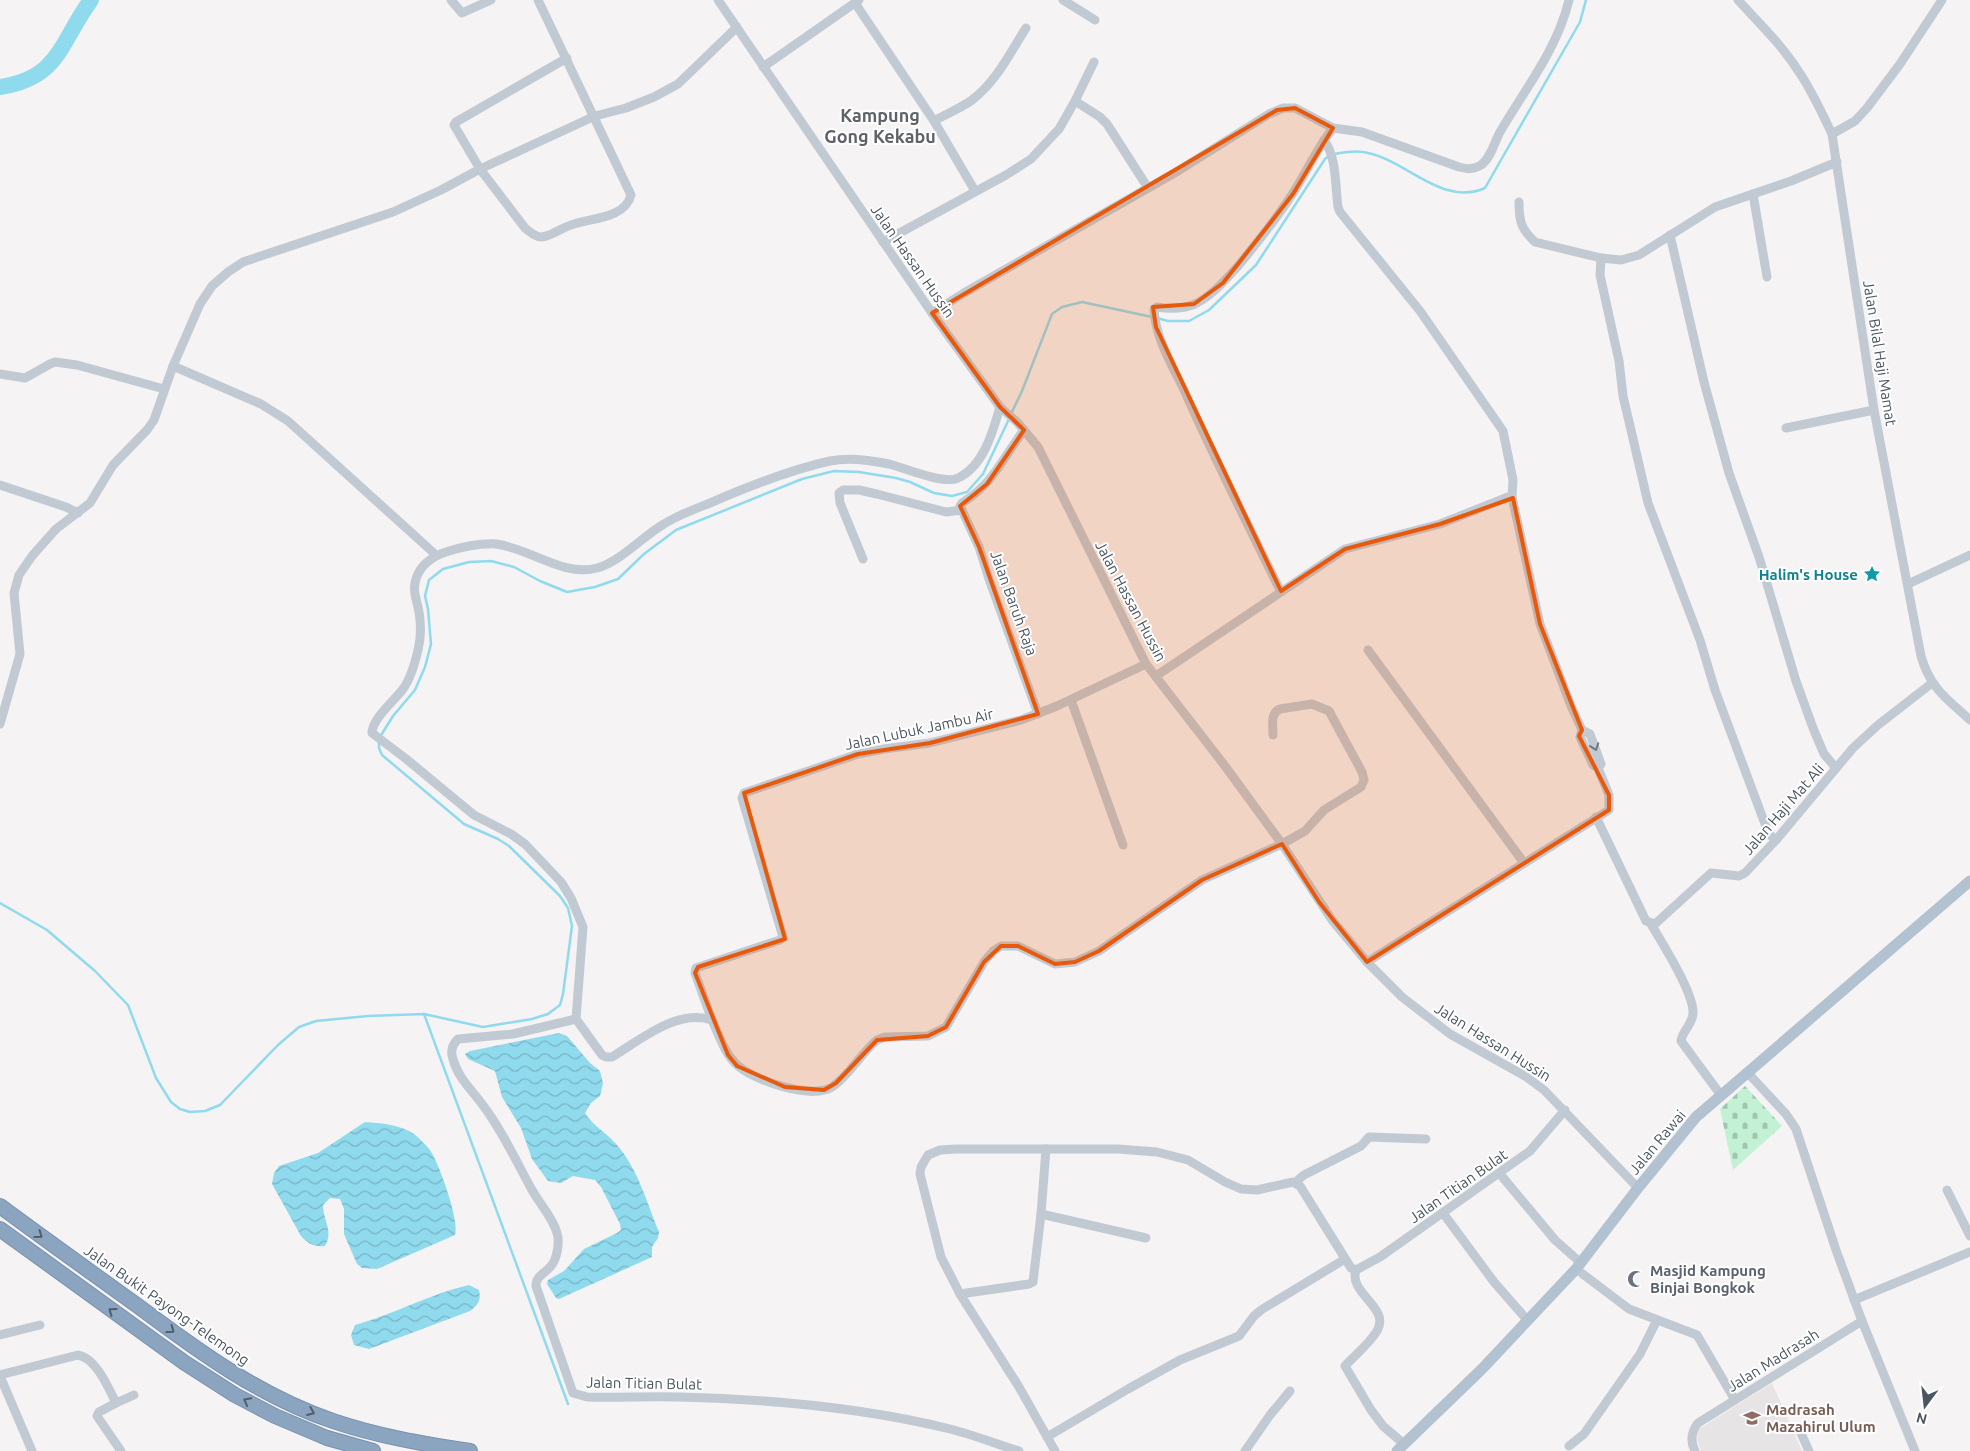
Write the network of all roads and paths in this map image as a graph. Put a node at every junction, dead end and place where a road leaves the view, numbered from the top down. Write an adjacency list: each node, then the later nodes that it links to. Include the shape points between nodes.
1 (451, 0): 2 (street, via 464,13)
2 (491, 0)
3 (538, 0): 13 (street)
4 (718, 0): 11 (street, Jalan Hassan Hussin)
5 (1063, 0): 10 (street)
6 (1569, 0): 19 (street, via 1558,36 1494,148 1476,168 1459,167 1362,132)
7 (1738, 0): 20 (street, Jalan Bilal Haji Mamat, via 1798,70)
8 (1942, 0): 20 (street, via 1867,108 1854,121)
9 (858, 2): 15 (street); 18 (street)
10 (1095, 20)
11 (736, 28): 15 (street, Jalan Hassan Hussin); 17 (street, via 678,84 626,108)
12 (1026, 28): 18 (street, via 983,91)
13 (567, 58): 17 (street); 23 (street, via 455,123)
14 (1094, 62): 16 (street)
15 (763, 67): 29 (street, Jalan Hassan Hussin)
16 (1075, 101): 24 (street, via 1107,124); 25 (street, via 1059,129 1036,155 1019,168)
17 (595, 116): 23 (street); 23 (street, via 631,195 628,203 610,214 568,225 548,236 536,236 525,228)
18 (934, 121): 25 (street)
19 (1334, 128): 21 (street); 24 (street, via 1295,108 1283,108)
20 (1832, 134): 22 (street, Jalan Bilal Haji Mamat)
21 (1326, 143): 41 (street, via 1334,166 1340,212 1420,311 1503,431 1513,480); 48 (street, via 1293,194 1223,283 1194,304 1154,309 1156,327 1205,438)
22 (1837, 162): 26 (street); 37 (street, Jalan Bilal Haji Mamat)
23 (480, 169): 33 (street, via 393,212 243,262 212,286 200,304)
24 (1148, 188): 32 (street)
25 (975, 191): 29 (street)
26 (1753, 194): 28 (street, via 1715,207); 31 (street)
27 (1520, 202): 30 (street, via 1519,219 1535,242)
28 (1670, 235): 30 (street, via 1639,255 1621,260); 58 (street, via 1704,382 1730,473 1813,728 1824,754)
29 (883, 242): 32 (street, Jalan Hassan Hussin)
30 (1601, 258): 60 (street, via 1600,275 1616,344 1623,396 1648,503 1765,824)
31 (1767, 277)
32 (932, 314): 36 (street, Jalan Hassan Hussin)
33 (173, 366): 35 (street); 44 (street, via 261,404 288,421)
34 (0, 374): 35 (street, via 25,378 50,364 64,363)
35 (164, 389): 43 (street, via 154,420 113,465 90,504)
36 (1002, 409): 39 (street, Jalan Hassan Hussin); 44 (street, via 982,454 958,479 887,464 850,459 830,461 752,485 684,514 664,524 611,562 588,570 573,569 496,544 475,544)
37 (1874, 410): 38 (street); 47 (street, Jalan Bilal Haji Mamat)
38 (1786, 428)
39 (1024, 430): 42 (street, via 987,484); 50 (street, Jalan Hassan Hussin, via 1038,447)
40 (0, 485): 43 (street)
41 (1512, 497): 48 (street, via 1440,524 1344,549); 59 (street, via 1540,624 1571,706 1582,730 1590,734 1601,764 1598,768 1609,795 1610,808)
42 (961, 507): 46 (street, via 946,512 859,490 843,490 839,493 840,503); 54 (street, Jalan Baruh Raja, via 979,547)
43 (78, 513): 56 (street, via 56,529 19,575 14,593 20,654)
44 (436, 555): 67 (street, via 420,570 414,585 421,629 412,670 402,689 372,728 373,735 474,815 525,844 561,882 583,927)
45 (1969, 558): 47 (street)
46 (863, 559)
47 (1908, 584): 52 (street, Jalan Bilal Haji Mamat, via 1926,673)
48 (1281, 592): 51 (street)
49 (1368, 650): 63 (street)
50 (1146, 664): 51 (street, Jalan Hassan Hussin); 53 (street, Jalan Lubuk Jambu Air)
51 (1156, 676): 61 (street, Jalan Hassan Hussin)
52 (1932, 684): 55 (street, Jalan Bilal Haji Mamat); 58 (street, Jalan Haji Mat Ali, via 1878,725)
53 (1071, 700): 54 (street, Jalan Lubuk Jambu Air); 62 (street)
54 (1038, 714): 68 (street, Jalan Lubuk Jambu Air, via 930,744 858,754 745,792 742,796 784,937 696,968)
55 (1970, 720)
56 (0, 724)
57 (1272, 734): 61 (street, via 1272,719 1276,711 1312,704 1324,708 1333,716 1364,780 1361,787 1329,806 1305,831)
58 (1836, 768): 60 (street, Jalan Haji Mat Ali)
59 (1596, 817): 63 (street); 65 (street)
60 (1776, 840): 65 (street, Jalan Haji Mat Ali, via 1743,874 1711,873 1657,923)
61 (1282, 844): 66 (street, Jalan Hassan Hussin, via 1318,902); 68 (street, via 1202,880 1099,951 1075,962 1055,964 1025,948 1001,946 984,962 946,1027 928,1036 877,1040 836,1083 824,1090 785,1087 748,1073 728,1055)
62 (1123, 845)
63 (1524, 862): 66 (street)
64 (1970, 881): 69 (main road, Jalan Rawai)
65 (1649, 923): 70 (street, via 1693,1004 1692,1020 1681,1041)
66 (1367, 962): 71 (street, Jalan Hassan Hussin, via 1434,1023 1525,1076)
67 (576, 1019): 68 (street, via 602,1055 609,1058 674,1022 696,1016); 108 (street, Jalan Titian Bulat, via 513,1034 458,1038 452,1053 458,1073 498,1128 557,1232 554,1262 539,1276 536,1286 573,1393 596,1397 735,1399 842,1409 951,1429)
68 (712, 1020)
69 (1747, 1072): 70 (main road, Jalan Rawai); 89 (street, via 1786,1114 1796,1130)
70 (1720, 1094): 76 (main road, Jalan Rawai, via 1696,1117)
71 (1565, 1110): 74 (street, Jalan Titian Bulat, via 1530,1151); 76 (street, Jalan Hassan Hussin)
72 (1426, 1139): 75 (street, via 1369,1137 1361,1146 1304,1175)
73 (1046, 1149): 75 (street, via 1157,1152 1188,1160 1225,1182 1249,1190); 79 (street); 88 (street, via 940,1150 928,1155 924,1161 920,1182 941,1257)
74 (1500, 1174): 80 (street, Jalan Titian Bulat); 86 (street)
75 (1296, 1183): 85 (street)
76 (1638, 1188): 86 (main road, Jalan Rawai)
77 (1947, 1190): 82 (street)
78 (0, 1206): 107 (highway, Jalan Bukit Payong-Telemong, one-way to 107, via 195,1348 282,1400 342,1424 408,1442)
79 (1041, 1214): 83 (street); 88 (street, via 1032,1282)
80 (1443, 1214): 87 (street, Jalan Titian Bulat); 91 (street)
81 (0, 1229): 106 (highway, one-way to 81, via 327,1438 235,1395 184,1363)
82 (1970, 1236)
83 (1146, 1238)
84 (1970, 1252): 89 (street)
85 (1345, 1259): 87 (street); 101 (street, via 1261,1310 1239,1336 1180,1360)
86 (1578, 1266): 90 (street, via 1629,1309); 91 (main road, Jalan Rawai)
87 (1356, 1270): 103 (street, via 1355,1284 1378,1313 1380,1322 1375,1334 1345,1366)
88 (960, 1294): 101 (street)
89 (1854, 1300): 92 (street)
90 (1657, 1320): 98 (street, via 1697,1335); 102 (street, via 1640,1354 1584,1434)
91 (1528, 1321): 103 (main road, Jalan Rawai)
92 (1862, 1321): 98 (street, Jalan Madrasah); 113 (street)
93 (40, 1325): 94 (street)
94 (0, 1335)
95 (0, 1376): 99 (street, via 84,1356 94,1364); 104 (street)
96 (1290, 1391): 110 (street)
97 (134, 1395): 99 (street)
98 (1735, 1400): 111 (street, Jalan Madrasah, via 1698,1423 1692,1439)
99 (116, 1404): 105 (street, via 97,1416)
100 (1800, 1431): 112 (street)
101 (1048, 1437): 109 (street)
102 (1569, 1446)
103 (1400, 1448)
104 (32, 1451)
105 (121, 1451)
106 (373, 1451)
107 (470, 1451)
108 (1019, 1451)
109 (1055, 1451)
110 (1245, 1451)
111 (1696, 1451)
112 (1809, 1451)
113 (1915, 1451)

